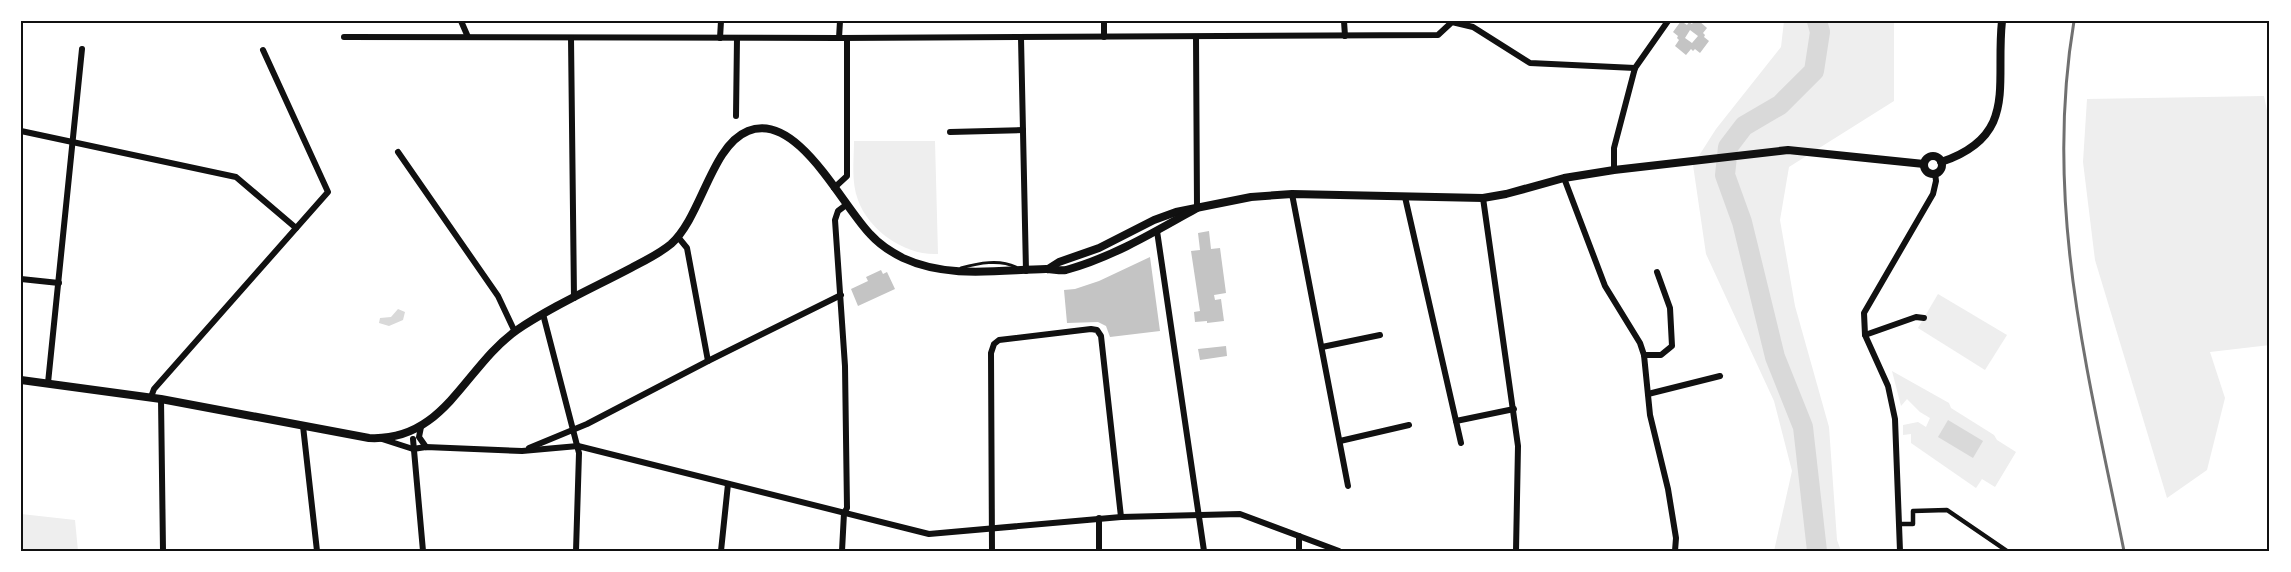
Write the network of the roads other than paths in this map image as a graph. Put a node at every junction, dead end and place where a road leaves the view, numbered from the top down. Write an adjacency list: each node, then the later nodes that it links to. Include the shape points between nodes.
1 (461, 21): 11 (street)
2 (721, 21): 15 (street)
3 (840, 21): 17 (street)
4 (1104, 21): 12 (street)
5 (1344, 21): 9 (street)
6 (1452, 21): 9 (street, via 1438,35); 22 (street, via 1473,27 1530,63)
7 (1668, 21): 22 (street)
8 (2001, 21): 29 (main road, via 1995,120 1973,148)
9 (1345, 36): 13 (street)
10 (344, 37): 11 (street)
11 (468, 37): 14 (street)
12 (1104, 37): 13 (street); 19 (street)
13 (1196, 37): 39 (street)
14 (571, 38): 15 (street); 52 (street)
15 (720, 38): 16 (street)
16 (737, 38): 17 (street); 23 (street)
17 (839, 38): 18 (street)
18 (848, 38): 19 (street); 34 (street, via 847,176)
19 (1021, 38): 24 (street)
20 (82, 49): 27 (street)
21 (263, 50): 41 (street, via 328,192)
22 (1635, 68): 31 (street, via 1614,148)
23 (736, 116)
24 (1023, 130): 26 (street); 46 (street)
25 (21, 131): 27 (street)
26 (950, 132)
27 (73, 141): 41 (street, via 236,177); 50 (street)
28 (398, 152): 55 (street, via 498,296)
29 (1941, 162): 30 (main road, via 1933,156); 32 (main road)
30 (1924, 164): 31 (main road, via 1788,150); 32 (main road, via 1927,171)
31 (1614, 170): 33 (main road)
32 (1935, 173): 57 (street, via 1933,194 1864,313)
33 (1564, 178): 37 (main road); 59 (street, via 1605,286)
34 (833, 188): 38 (main road); 43 (main road, via 791,137 769,129 748,131 726,148)
35 (1292, 194): 36 (main road); 39 (main road, via 1251,197); 58 (street)
36 (1405, 197): 37 (main road); 67 (street)
37 (1483, 198): 66 (street)
38 (846, 205): 46 (main road, via 883,247 927,267); 51 (street, via 835,220)
39 (1197, 208): 40 (main road); 42 (main road)
40 (1176, 212): 42 (main road); 44 (main road)
41 (296, 228): 65 (street, via 154,389)
42 (1157, 231): 44 (main road, via 1150,228); 47 (main road); 83 (street)
43 (678, 237): 52 (main road, via 654,256); 60 (street, via 687,248)
44 (1102, 247): 45 (main road); 47 (main road)
45 (1047, 269): 46 (main road); 47 (main road)
46 (1026, 271)
47 (1063, 271)
48 (1657, 272): 59 (street, via 1670,308 1672,346 1661,355)
49 (21, 279): 50 (street)
50 (59, 283): 63 (street)
51 (841, 295): 60 (street); 82 (street, via 848,508)
52 (574, 299): 53 (main road)
53 (543, 314): 55 (main road); 71 (street)
54 (1924, 318): 57 (street, via 1916,317)
55 (515, 332): 70 (main road)
56 (1380, 335): 58 (street)
57 (1865, 335): 86 (street, via 1888,386 1895,419)
58 (1322, 347): 74 (street)
59 (1644, 355): 64 (street)
60 (708, 361): 71 (street)
61 (1720, 376): 64 (street)
62 (21, 380): 63 (main road)
63 (48, 383): 65 (main road)
64 (1648, 394): 101 (street, via 1668,489)
65 (156, 398): 69 (main road); 89 (street)
66 (1514, 409): 67 (street); 100 (street, via 1518,446)
67 (1456, 421): 75 (street)
68 (1409, 425): 74 (street)
69 (303, 426): 73 (main road); 90 (street)
70 (421, 427): 72 (main road); 77 (street, via 419,436)
71 (573, 430): 76 (street); 79 (street)
72 (409, 437): 73 (main road); 77 (street); 78 (street)
73 (382, 439): 78 (street)
74 (1340, 441): 81 (street)
75 (1461, 443)
76 (578, 446): 79 (street); 80 (street); 92 (street)
77 (426, 447): 78 (street); 79 (street)
78 (413, 449): 91 (street)
79 (522, 451)
80 (728, 484): 82 (street); 93 (street)
81 (1348, 486)
82 (844, 513): 87 (street, via 929,534); 94 (street)
83 (1199, 515): 84 (street); 88 (street, via 1240,514); 97 (street)
84 (1121, 516): 85 (street); 87 (street, via 1101,336 1091,329 999,340 994,344)
85 (1099, 518): 87 (street); 96 (street)
86 (1899, 524): 102 (street); 103 (street, via 1913,524 1913,511 1947,510)
87 (993, 528): 95 (street)
88 (1299, 536): 98 (street); 99 (street)
89 (163, 551)
90 (317, 551)
91 (423, 551)
92 (576, 551)
93 (721, 551)
94 (842, 551)
95 (992, 551)
96 (1099, 551)
97 (1204, 551)
98 (1299, 551)
99 (1339, 551)
100 (1516, 551)
101 (1675, 551)
102 (1900, 551)
103 (2007, 551)

